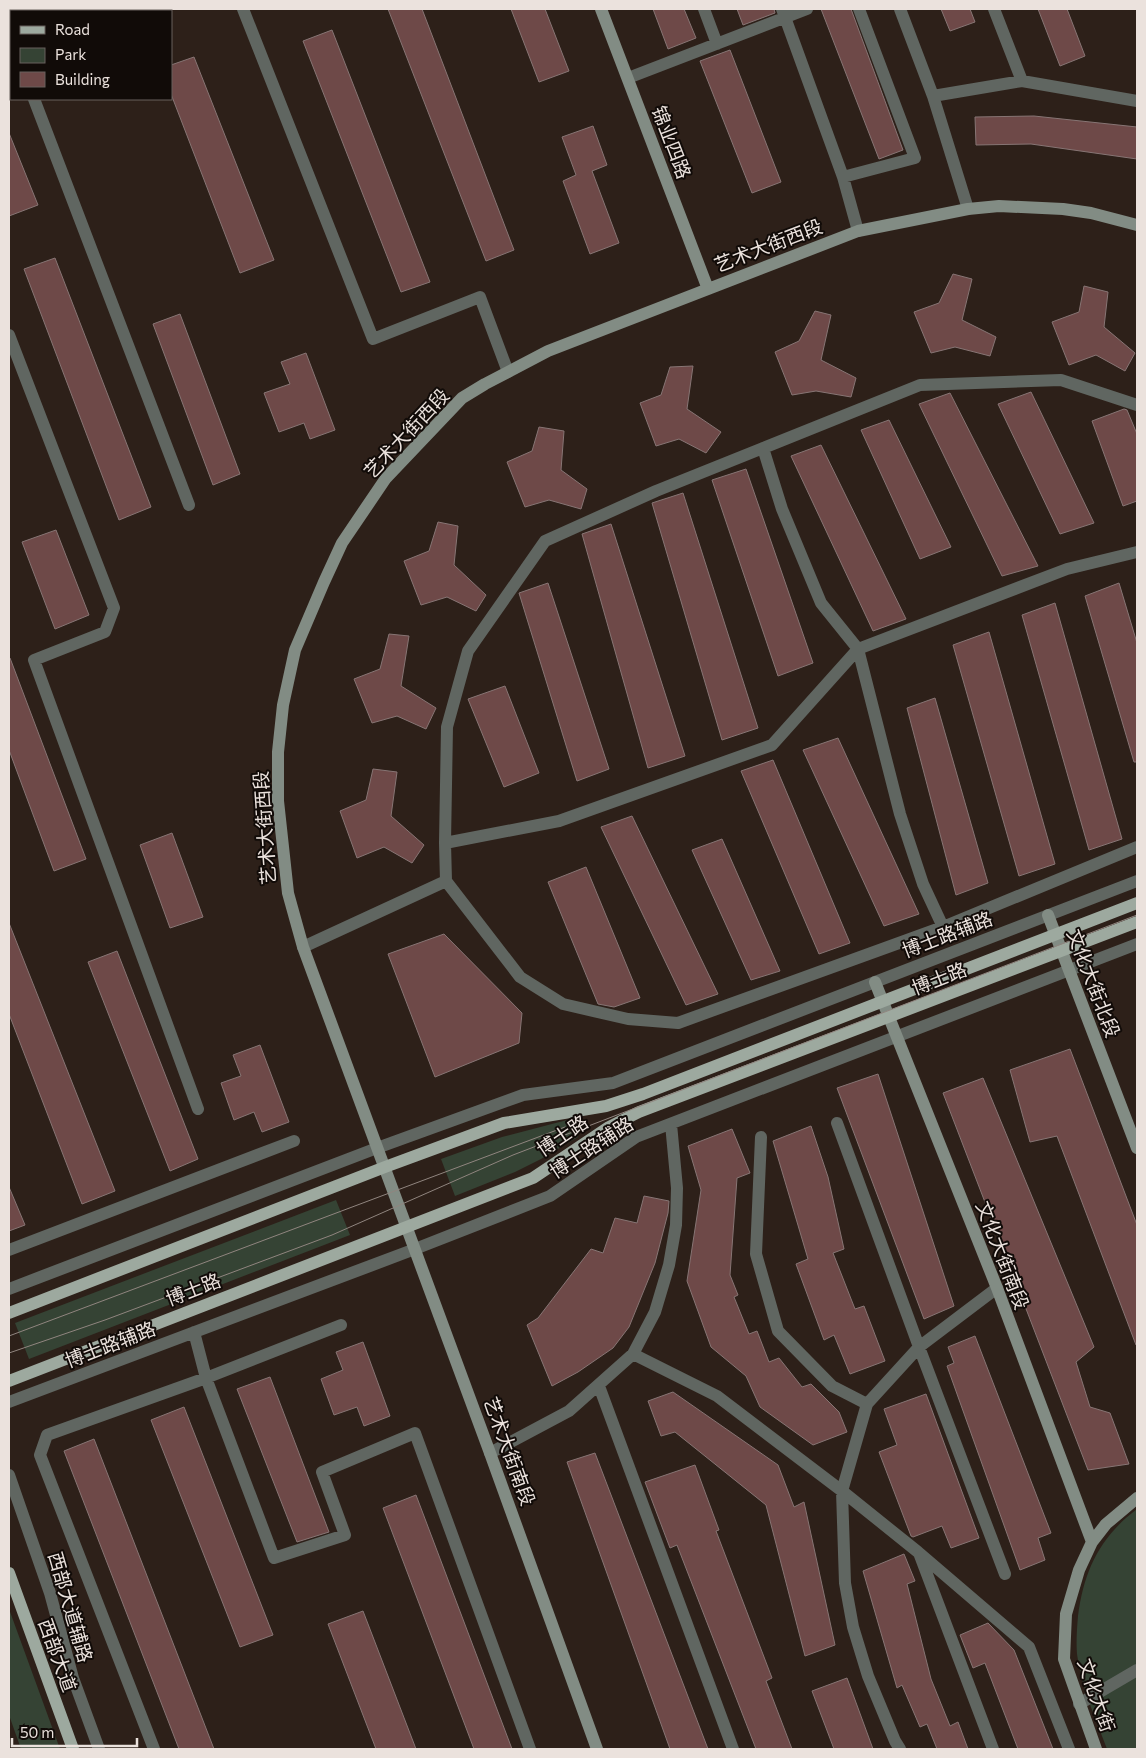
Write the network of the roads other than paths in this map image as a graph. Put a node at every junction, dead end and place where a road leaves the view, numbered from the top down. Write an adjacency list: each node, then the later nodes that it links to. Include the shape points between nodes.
1 (243, 9): 21 (street, via 373,338 480,297)
2 (601, 9): 10 (street, 锦业四路)
3 (704, 9): 9 (street)
4 (807, 9): 8 (street)
5 (858, 9): 15 (street, via 915,158)
6 (900, 9): 12 (street)
7 (994, 9): 11 (street)
8 (784, 13): 9 (street); 15 (street)
9 (717, 44): 10 (street)
10 (628, 78): 19 (street, 锦业四路)
11 (1022, 80): 12 (street); 14 (street)
12 (933, 96): 16 (street)
13 (34, 100): 24 (street)
14 (1137, 101)
15 (842, 177): 18 (street)
16 (968, 209): 17 (street, 艺术大街西段, via 999,206 1063,209); 18 (street, 艺术大街西段)
17 (1137, 225)
18 (858, 231): 19 (street, 艺术大街西段)
19 (708, 289): 21 (street, 艺术大街西段, via 548,351)
20 (9, 335): 44 (street, via 114,608 105,632 34,660)
21 (508, 372): 37 (street, 艺术大街西段, via 462,398 386,478 342,543 296,650 282,714 278,801 288,894)
22 (1137, 405): 23 (street, via 1061,380 920,385)
23 (764, 448): 26 (street, via 782,509 821,603); 27 (street, via 545,541 468,651 447,727)
24 (189, 505)
25 (1137, 552): 26 (street, via 1067,569)
26 (858, 649): 27 (street, via 772,745 559,820); 34 (street, via 900,814 923,884)
27 (445, 843): 29 (street)
28 (1137, 847): 34 (street)
29 (446, 881): 34 (street, via 520,977 563,1004 628,1019 678,1022); 37 (street)
30 (1137, 881): 32 (street, 博士路辅路)
31 (1137, 903): 35 (main road, 博士路)
32 (1048, 916): 35 (street, 文化大街北段); 40 (street, 博士路辅路)
33 (1137, 922): 38 (main road, 博士路)
34 (943, 927)
35 (1055, 935): 38 (street, 文化大街北段); 41 (main road, 博士路)
36 (1137, 944): 39 (street, 博士路辅路)
37 (303, 947): 49 (street, 艺术大街西段)
38 (1062, 951): 39 (street, 文化大街北段); 42 (main road, 博士路)
39 (1069, 970): 43 (street, 博士路辅路); 50 (street, 文化大街北段)
40 (876, 982): 41 (street, 文化大街南段); 49 (street, 博士路辅路, via 613,1083 524,1095)
41 (883, 1001): 42 (street, 文化大街南段); 51 (main road, 博士路, via 642,1094 606,1106 504,1123)
42 (889, 1017): 43 (street, 文化大街南段); 52 (main road, 博士路, via 639,1112 609,1127 533,1178)
43 (897, 1036): 46 (street, 博士路辅路); 55 (street, 文化大街南段)
44 (198, 1109)
45 (837, 1123): 60 (street)
46 (671, 1124): 53 (street, 博士路辅路, via 636,1138 550,1196); 61 (street, via 677,1188 674,1235 655,1312)
47 (761, 1137): 66 (street, via 756,1254 778,1331 832,1386)
48 (294, 1141): 54 (street)
49 (377, 1148): 51 (street, 艺术大街西段); 56 (street, 博士路辅路)
50 (1137, 1148)
51 (385, 1167): 52 (street, 艺术大街南段); 57 (main road, 博士路)
52 (407, 1227): 53 (street, 艺术大街南段); 63 (main road, 博士路)
53 (415, 1249): 59 (street, 博士路辅路); 67 (street, 艺术大街南段)
54 (9, 1250)
55 (997, 1288): 60 (street); 71 (street, 文化大街南段)
56 (9, 1289)
57 (9, 1313)
58 (341, 1324): 62 (street)
59 (194, 1332): 62 (street); 65 (street, 博士路辅路)
60 (919, 1347): 66 (street); 74 (street)
61 (633, 1354): 64 (street); 69 (street, via 716,1396)
62 (206, 1378): 79 (street, via 47,1435 40,1455); 80 (street, via 274,1558 345,1535 322,1472 415,1433)
63 (9, 1381)
64 (599, 1386): 67 (street, via 569,1411); 82 (street)
65 (9, 1402)
66 (867, 1404): 69 (street)
67 (490, 1453): 81 (street, 艺术大街南段)
68 (9, 1475): 78 (street, 西部大道辅路, via 50,1593 72,1678)
69 (842, 1491): 72 (street); 83 (street, via 845,1583 853,1627 868,1676)
70 (1137, 1498): 71 (street, 文化大街, via 1106,1524)
71 (1092, 1542): 76 (street, 文化大街, via 1079,1570 1066,1614 1064,1659)
72 (918, 1552): 84 (street); 85 (street, via 1030,1647)
73 (9, 1573): 77 (main road, 西部大道)
74 (1005, 1574)
75 (1137, 1670): 76 (street)
76 (1079, 1704): 86 (street, 文化大街)
77 (73, 1749)
78 (99, 1749)
79 (154, 1749)
80 (530, 1749)
81 (597, 1749)
82 (733, 1749)
83 (900, 1749)
84 (993, 1749)
85 (1068, 1749)
86 (1096, 1749)

